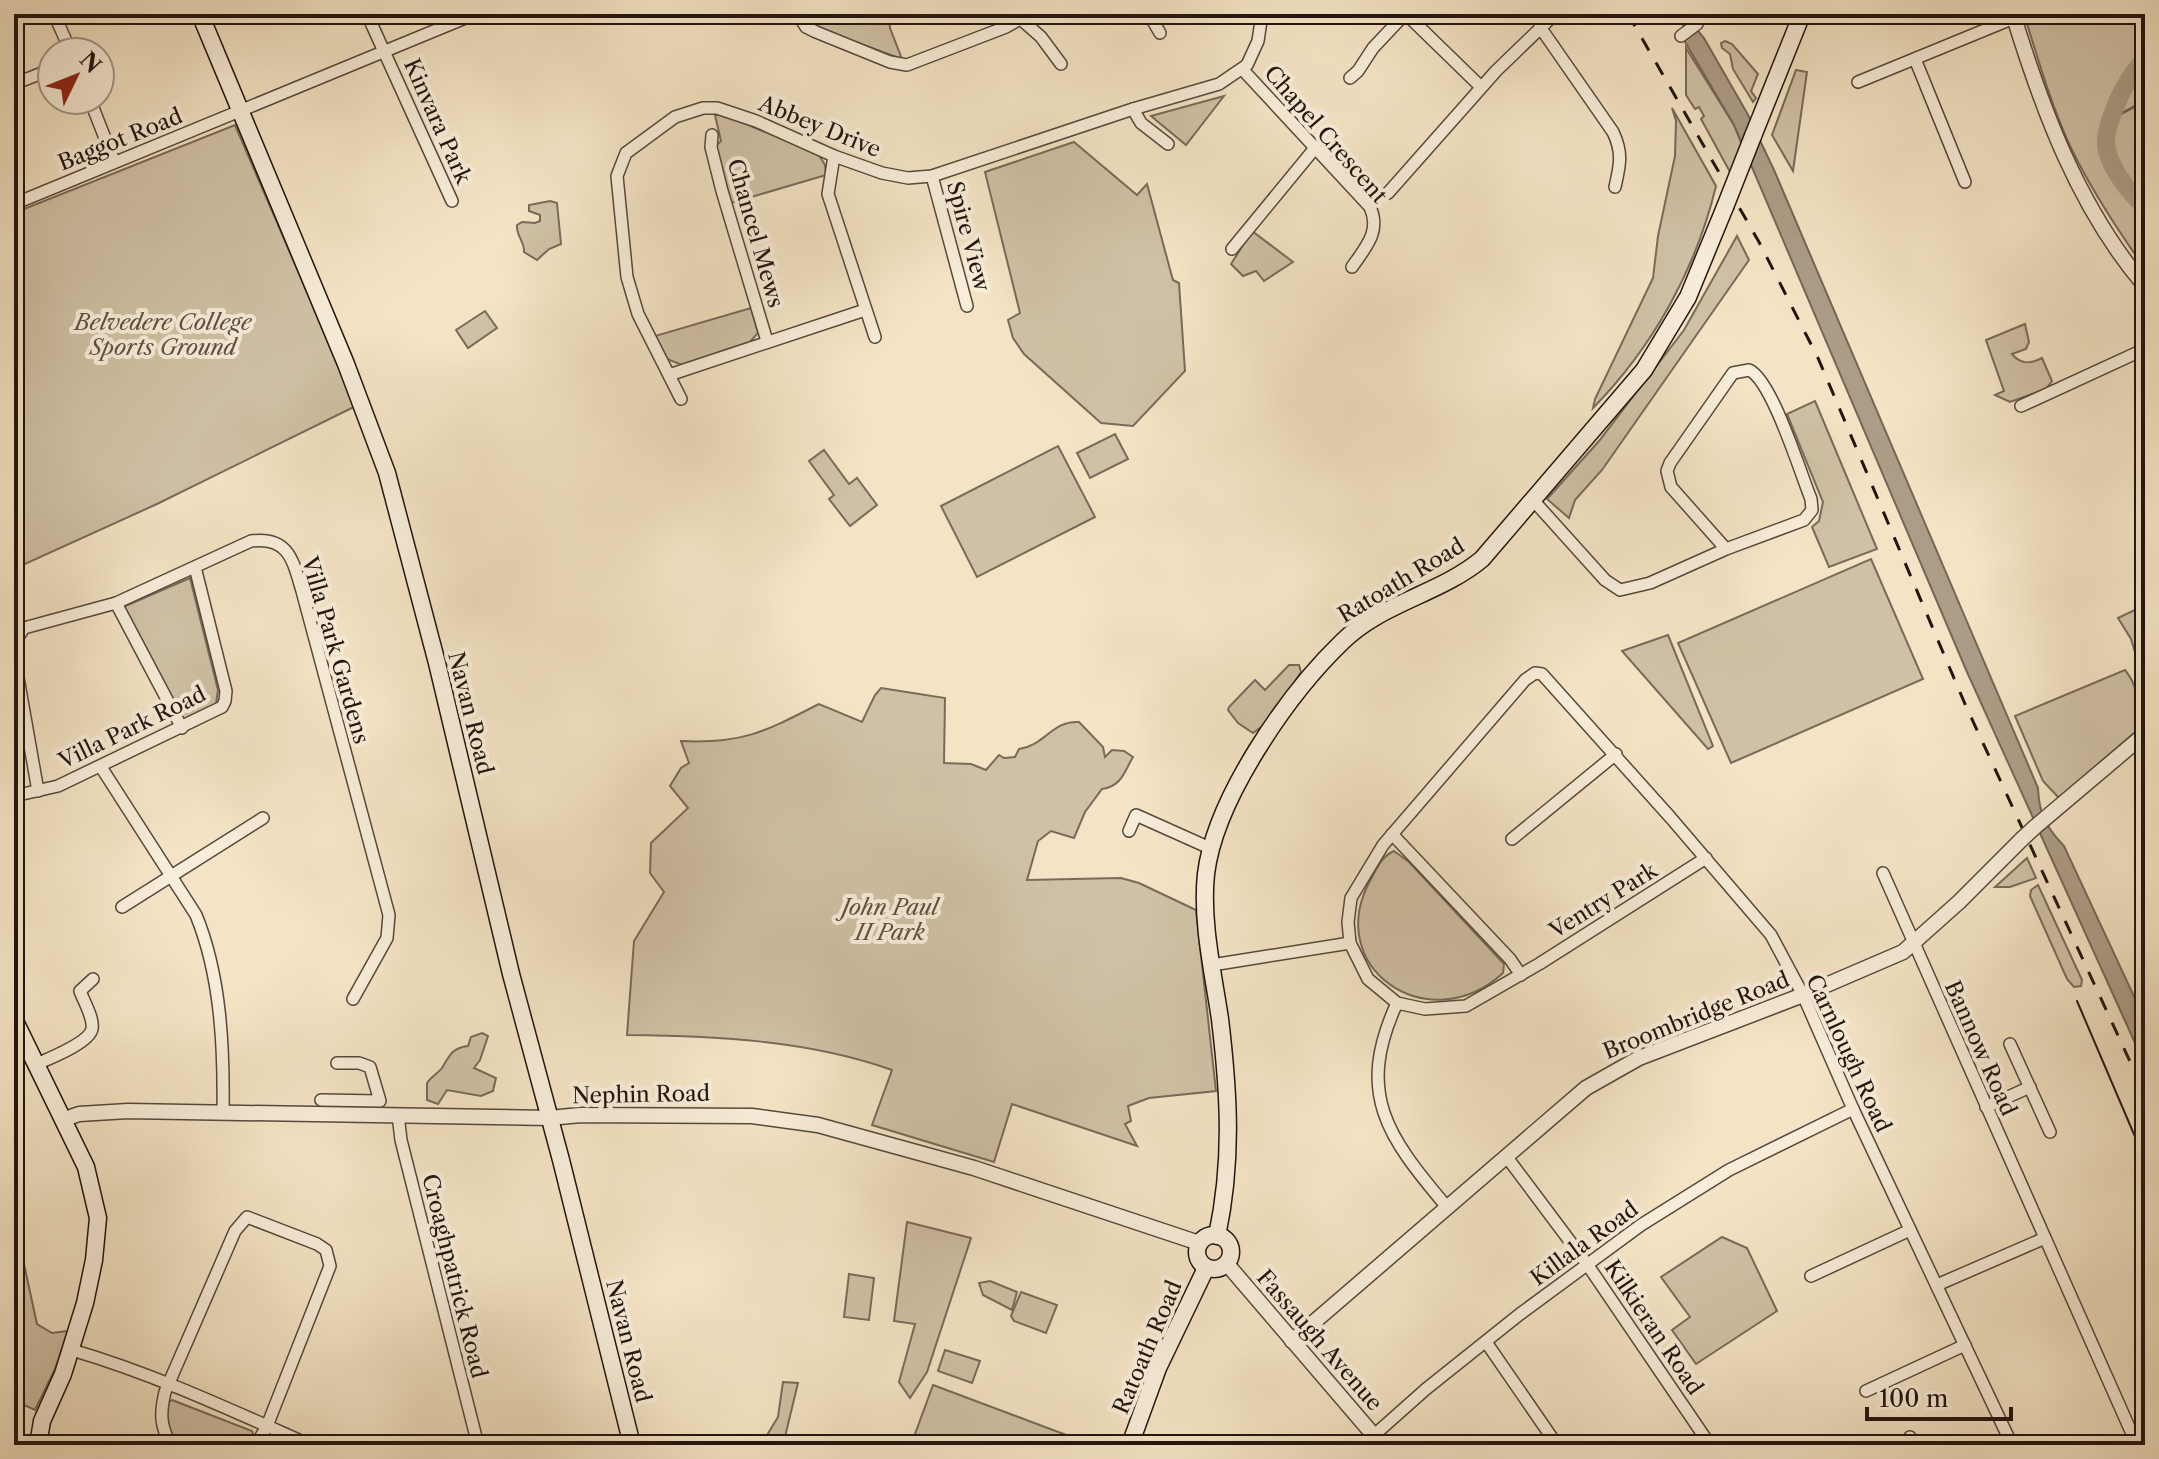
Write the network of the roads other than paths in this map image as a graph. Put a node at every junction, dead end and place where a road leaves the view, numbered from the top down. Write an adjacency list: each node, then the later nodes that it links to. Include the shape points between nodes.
1 (54, 14): 16 (street)
2 (200, 14): 28 (main road, Navan Road)
3 (367, 14): 18 (street, Kinvara Park)
4 (475, 14): 18 (street, Baggot Road)
5 (798, 14): 12 (street, via 816,32 902,65)
6 (1149, 14): 15 (street)
7 (1262, 14): 21 (street, via 1258,41)
8 (1406, 14): 23 (street); 26 (street)
9 (1555, 14): 14 (street)
10 (1802, 14): 52 (main road, Ratoath Road, bridge, via 1688,297 1644,370)
11 (2013, 16): 19 (street); 43 (street, via 2066,160)
12 (1018, 17): 20 (street)
13 (1699, 19): 17 (street)
14 (1540, 27): 26 (street); 37 (street, via 1621,149)
15 (1160, 33)
16 (64, 36)
17 (1681, 36)
18 (385, 52): 28 (street, Baggot Road); 39 (street, Kinvara Park)
19 (1915, 59): 24 (street); 36 (street)
20 (1061, 64)
21 (1243, 70): 27 (street, Abbey Drive, via 1219,84); 32 (street, Chapel Crescent)
22 (36, 75): 25 (street)
23 (1350, 78)
24 (1858, 82)
25 (14, 84)
26 (1481, 87): 38 (street)
27 (1133, 109): 31 (street, via 1141,123); 35 (street, Abbey Drive)
28 (241, 111): 34 (street, Baggot Road); 91 (main road, Navan Road, via 387,473)
29 (96, 116): 34 (street)
30 (712, 135): 47 (street, Chancel Mews, via 722,191)
31 (1168, 144)
32 (1315, 148): 41 (street); 42 (street, Chapel Crescent, via 1375,219 1375,231)
33 (834, 156): 35 (street, Abbey Drive, via 894,176); 45 (street, via 828,194); 49 (street, Abbey Drive, via 717,108 675,117 626,153 617,176 627,277 638,314)
34 (114, 161): 40 (street, Baggot Road)
35 (932, 176): 44 (street, Spire View)
36 (1965, 182)
37 (1615, 187)
38 (1388, 193)
39 (452, 201)
40 (14, 204)
41 (1232, 249)
42 (1352, 267)
43 (2145, 286)
44 (967, 306)
45 (865, 310): 46 (street); 47 (street)
46 (875, 337)
47 (767, 341): 49 (street)
48 (2145, 349): 51 (street)
49 (669, 375): 50 (street, Abbey Drive)
50 (681, 399)
51 (2021, 406)
52 (1533, 500): 53 (street, via 1620,590 1650,583); 68 (main road, Ratoath Road, via 1468,570 1364,625 1331,653 1255,752)
53 (1726, 549): 53 (street, via 1804,520 1812,510 1774,405 1761,378 1749,370 1733,373 1667,471 1671,487)
54 (195, 567): 55 (street, Villa Park Gardens); 58 (street, Villa Park Road, via 226,691 222,707); 79 (street, Villa Park Gardens, via 261,539 282,547 292,559 389,915 387,938)
55 (116, 603): 56 (street, Villa Park Gardens, via 24,628); 58 (street)
56 (14, 643)
57 (14, 655): 62 (street)
58 (182, 728): 61 (street, Villa Park Road)
59 (2145, 734): 74 (street, Broombridge Road, bridge, via 2020,841)
60 (1616, 754): 66 (street, Carnlough Road, via 1550,681 1535,673); 67 (street); 69 (street, Carnlough Road)
61 (101, 767): 62 (street, Villa Park Road); 71 (street)
62 (38, 791): 63 (street, Villa Park Road)
63 (14, 796)
64 (263, 818): 71 (street)
65 (1129, 831): 68 (street, via 1136,815)
66 (1392, 834): 73 (street, via 1351,898); 76 (street)
67 (1512, 839)
68 (1212, 849): 75 (main road, Ratoath Road, via 1206,875)
69 (1706, 858): 76 (street, Ventry Park); 78 (street, Carnlough Road, via 1771,935)
70 (1883, 873): 74 (street, Bannow Road)
71 (172, 875): 72 (street); 89 (street, via 196,915 207,948 219,1015)
72 (122, 907)
73 (1350, 943): 75 (street); 80 (street, via 1368,979)
74 (1913, 945): 78 (street, Broombridge Road); 87 (street, Bannow Road)
75 (1212, 965): 97 (main road, Ratoath Road, via 1229,1125 1227,1182)
76 (1521, 975): 80 (street, Ventry Park, via 1466,1006 1425,1009)
77 (93, 979): 84 (street, via 80,991 91,1018 86,1039)
78 (1803, 995): 88 (street, Carnlough Road); 94 (street, Broombridge Road, via 1608,1074)
79 (353, 999)
80 (1397, 1003): 95 (street, via 1379,1058 1379,1096 1394,1138)
81 (14, 1019): 84 (main road)
82 (2010, 1044): 85 (street)
83 (337, 1063): 86 (street, via 370,1067 380,1101)
84 (37, 1064): 92 (main road)
85 (2030, 1087): 87 (street); 93 (street)
86 (325, 1105): 89 (street, Nephin Road); 90 (street, Nephin Road)
87 (1986, 1107): 98 (street, Bannow Road)
88 (1853, 1109): 96 (street, Carnlough Road); 101 (street, Killala Road, via 1729,1170)
89 (223, 1113): 92 (street, Nephin Road, via 90,1113)
90 (398, 1115): 91 (street, Nephin Road); 119 (street, Croaghpatrick Road)
91 (549, 1118): 99 (street, Nephin Road, via 752,1116 818,1125 974,1168); 120 (main road, Navan Road)
92 (65, 1119): 108 (main road, via 86,1167 98,1218 92,1272)
93 (2050, 1132)
94 (1506, 1156): 95 (street, Broombridge Road); 101 (street, Kilkieran Road)
95 (1446, 1206): 105 (street, Broombridge Road)
96 (1910, 1230): 103 (street); 104 (street, Carnlough Road)
97 (1217, 1236): 99 (main road); 100 (main road, via 1230,1247)
98 (2045, 1238): 104 (street); 125 (street, Bannow Road)
99 (1199, 1243): 102 (main road, via 1198,1259)
100 (1227, 1264): 102 (main road); 105 (street, Fassaugh Avenue)
101 (1587, 1264): 106 (street, Killala Road); 123 (street, Kilkieran Road)
102 (1206, 1268): 121 (main road, Ratoath Road, via 1163,1356)
103 (1811, 1276)
104 (1937, 1285): 107 (street, Carnlough Road)
105 (1292, 1341): 113 (street, Fassaugh Avenue)
106 (1486, 1342): 113 (street, Killala Road); 122 (street)
107 (1965, 1345): 110 (street); 124 (street, Carnlough Road)
108 (72, 1350): 109 (street); 115 (main road, via 42,1421)
109 (169, 1382): 112 (street); 112 (street, via 235,1231 247,1217 317,1244 326,1250 330,1266); 116 (street, via 160,1410)
110 (1866, 1391)
111 (14, 1409): 114 (street)
112 (267, 1426): 117 (street); 118 (street)
113 (1373, 1442)
114 (19, 1445)
115 (38, 1445)
116 (171, 1445)
117 (256, 1445)
118 (310, 1445)
119 (478, 1445)
120 (632, 1445)
121 (1130, 1445)
122 (1557, 1445)
123 (1710, 1445)
124 (2012, 1445)
125 (2137, 1445)

